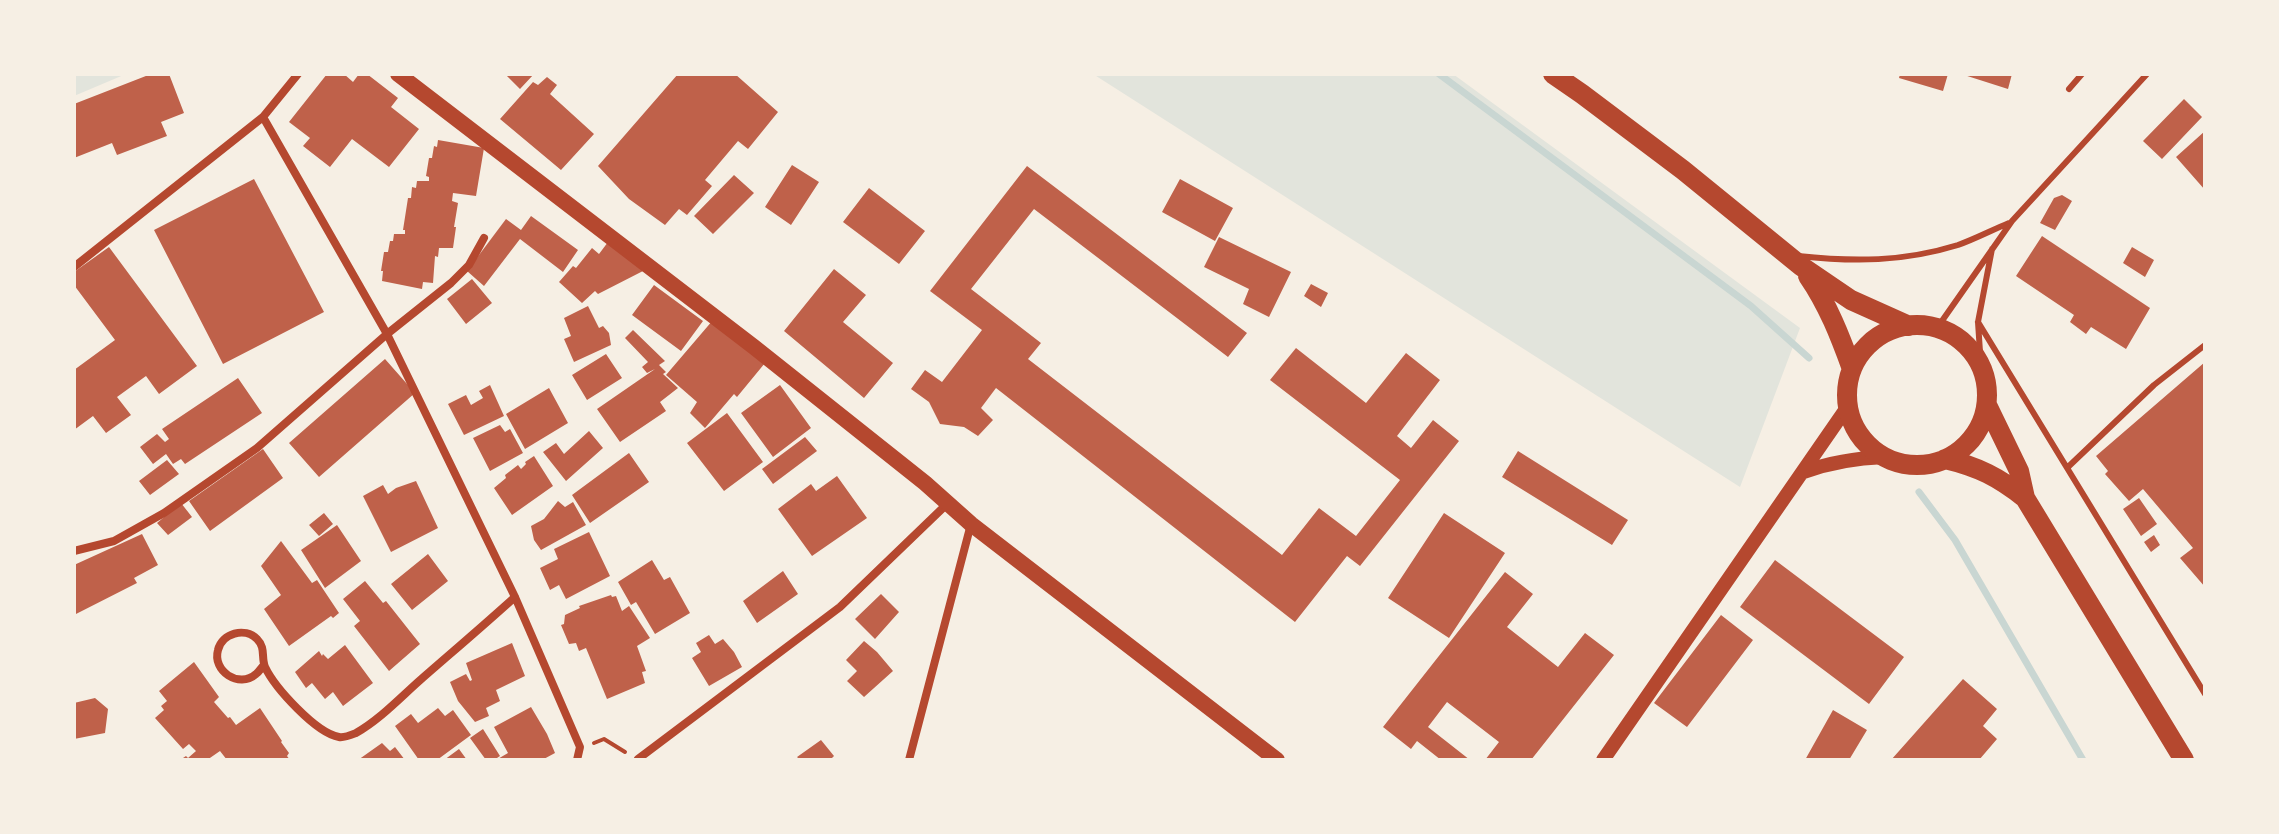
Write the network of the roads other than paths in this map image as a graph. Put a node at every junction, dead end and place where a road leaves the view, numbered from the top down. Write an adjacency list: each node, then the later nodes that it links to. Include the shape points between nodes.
1 (298, 74): 7 (street)
2 (398, 74): 27 (main road, via 754,347)
3 (1553, 74): 11 (main road)
4 (2082, 74): 6 (lane)
5 (2147, 74): 8 (lane)
6 (2069, 89)
7 (263, 117): 12 (street); 16 (street)
8 (2012, 221): 10 (lane); 11 (lane, via 1959,244 1902,258)
9 (484, 238): 16 (street, via 451,283)
10 (1993, 246): 13 (lane); 15 (lane)
11 (1794, 260): 14 (main road, via 1851,300); 19 (main road, via 1822,297)
12 (74, 267)
13 (1978, 322): 18 (lane); 24 (lane)
14 (1909, 326): 15 (main road); 19 (main road, via 1875,339)
15 (1937, 328): 18 (main road, via 1970,350)
16 (387, 334): 29 (street, via 257,448 176,505 114,541); 30 (street)
17 (2205, 345): 24 (lane, via 2154,385)
18 (1981, 367): 20 (main road)
19 (1852, 369): 21 (main road)
20 (1987, 405): 23 (main road, via 1965,446); 26 (main road, via 2019,471)
21 (1848, 406): 22 (main road, via 1867,445); 25 (street)
22 (1885, 457): 23 (main road, via 1915,465); 25 (street, via 1855,458)
23 (1945, 459): 26 (main road, via 1973,465)
24 (2068, 467): 32 (lane)
25 (1804, 472): 37 (street)
26 (2025, 498): 38 (main road)
27 (947, 504): 28 (main road); 33 (street, via 840,607)
28 (971, 524): 35 (street); 36 (main road)
29 (74, 551)
30 (515, 597): 31 (street, via 389,708 342,738 298,711); 34 (street, via 580,747)
31 (264, 665): 31 (street, via 264,650 256,637 242,632 227,636 218,648 217,663 226,676 240,681 255,676)
32 (2205, 694)
33 (638, 759)
34 (577, 760)
35 (909, 760)
36 (1277, 760)
37 (1603, 760)
38 (2184, 760)

